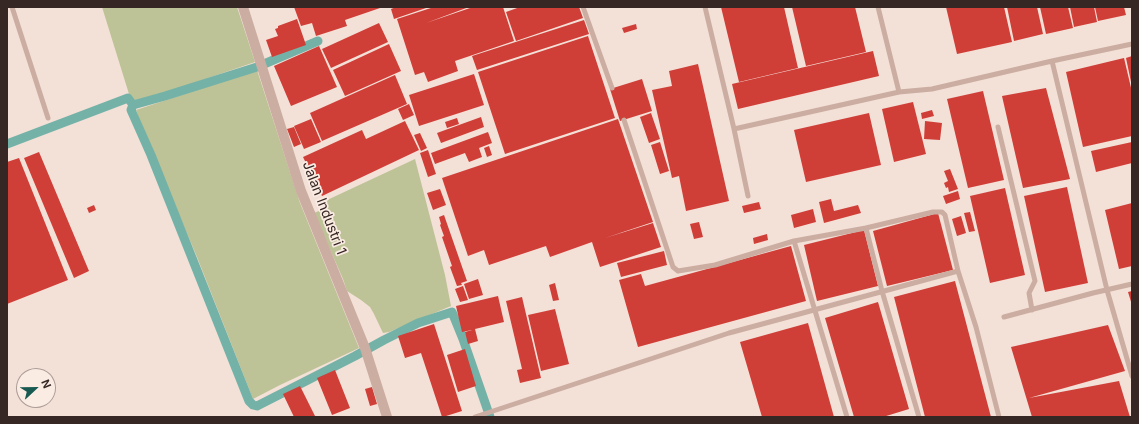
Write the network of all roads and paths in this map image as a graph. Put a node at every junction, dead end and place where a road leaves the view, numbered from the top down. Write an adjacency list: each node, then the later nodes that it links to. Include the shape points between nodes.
1 (12, 7): 10 (lane)
2 (243, 7): 25 (street, Jalan Industri 1, via 301,191 366,351)
3 (583, 7): 8 (lane)
4 (705, 7): 13 (lane)
5 (878, 7): 9 (lane)
6 (1132, 44): 7 (lane)
7 (1052, 60): 9 (lane, via 932,89); 19 (lane)
8 (612, 88)
9 (899, 92): 13 (lane)
10 (48, 118)
11 (624, 120): 16 (lane, via 675,270 714,265)
12 (998, 127): 22 (lane, via 1035,280 1029,292)
13 (734, 129): 14 (lane)
14 (748, 196)
15 (866, 228): 16 (lane); 17 (lane, via 942,212 945,215); 20 (lane)
16 (794, 241): 21 (lane)
17 (958, 271): 20 (lane); 29 (lane, via 976,327)
18 (1132, 284): 19 (lane)
19 (1107, 290): 22 (lane); 24 (lane)
20 (882, 291): 21 (lane); 28 (lane)
21 (815, 310): 26 (lane, via 729,333); 27 (lane)
22 (1032, 310): 23 (lane)
23 (1004, 317)
24 (1132, 376)
25 (386, 417)
26 (474, 417)
27 (847, 417)
28 (919, 417)
29 (999, 417)

